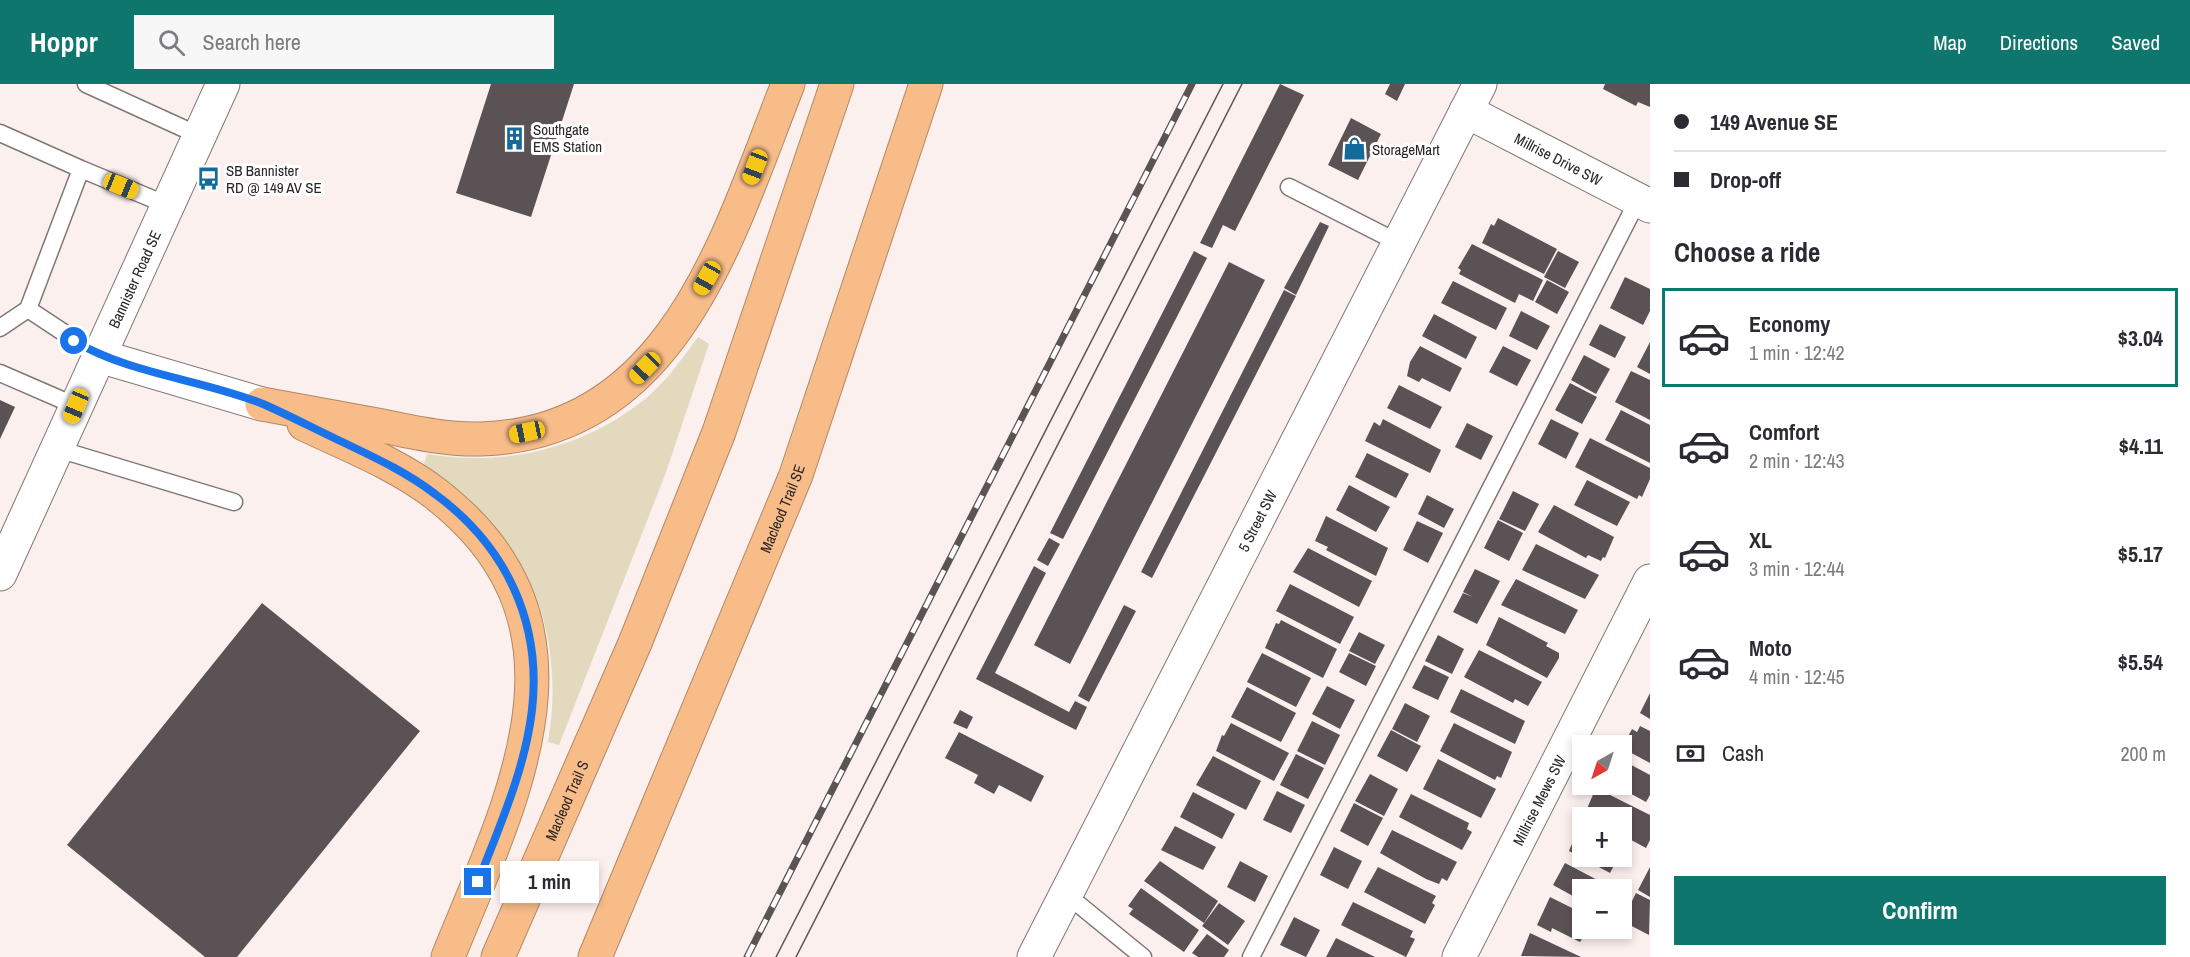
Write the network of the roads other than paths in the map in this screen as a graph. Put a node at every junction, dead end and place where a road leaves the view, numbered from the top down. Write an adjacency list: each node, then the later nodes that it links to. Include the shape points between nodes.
1 (86, 84): 6 (lane)
2 (223, 84): 9 (street, Bannister Road SE)
3 (788, 84): 19 (highway, via 731,230 687,314 636,378 594,408 540,429 481,439 427,435)
4 (837, 84): 28 (highway, Macleod Trail S, via 719,432 634,643)
5 (926, 84): 26 (highway, Macleod Trail SE, via 796,475)
6 (110, 89): 9 (lane)
7 (1473, 97): 12 (street, Millrise Drive SW); 14 (street, 5 Street SW)
8 (0, 133): 10 (lane)
9 (198, 135): 13 (street, Bannister Road SE)
10 (81, 169): 13 (lane); 15 (lane)
11 (1289, 187): 14 (lane)
12 (1644, 202): 33 (lane)
13 (167, 205): 17 (street, Bannister Road SE)
14 (1399, 243): 25 (street, 5 Street SW)
15 (28, 309): 16 (lane); 17 (lane)
16 (0, 328)
17 (99, 356): 19 (street); 20 (street, Bannister Road SE)
18 (0, 373): 20 (lane)
19 (261, 404): 27 (highway, via 381,460 435,493 458,512 498,560 516,589 526,618 534,679 525,750)
20 (76, 406): 21 (street, Bannister Road SE)
21 (57, 448): 22 (lane); 23 (street, Bannister Road SE)
22 (234, 502)
23 (0, 574)
24 (1650, 581): 34 (street, Millrise Mews SW)
25 (1066, 894): 31 (street, 5 Street SW); 32 (lane)
26 (612, 922): 29 (highway); 30 (highway)
27 (448, 957)
28 (498, 957)
29 (595, 957)
30 (614, 957)
31 (1034, 957)
32 (1143, 957)
33 (1251, 957)
34 (1459, 957)

